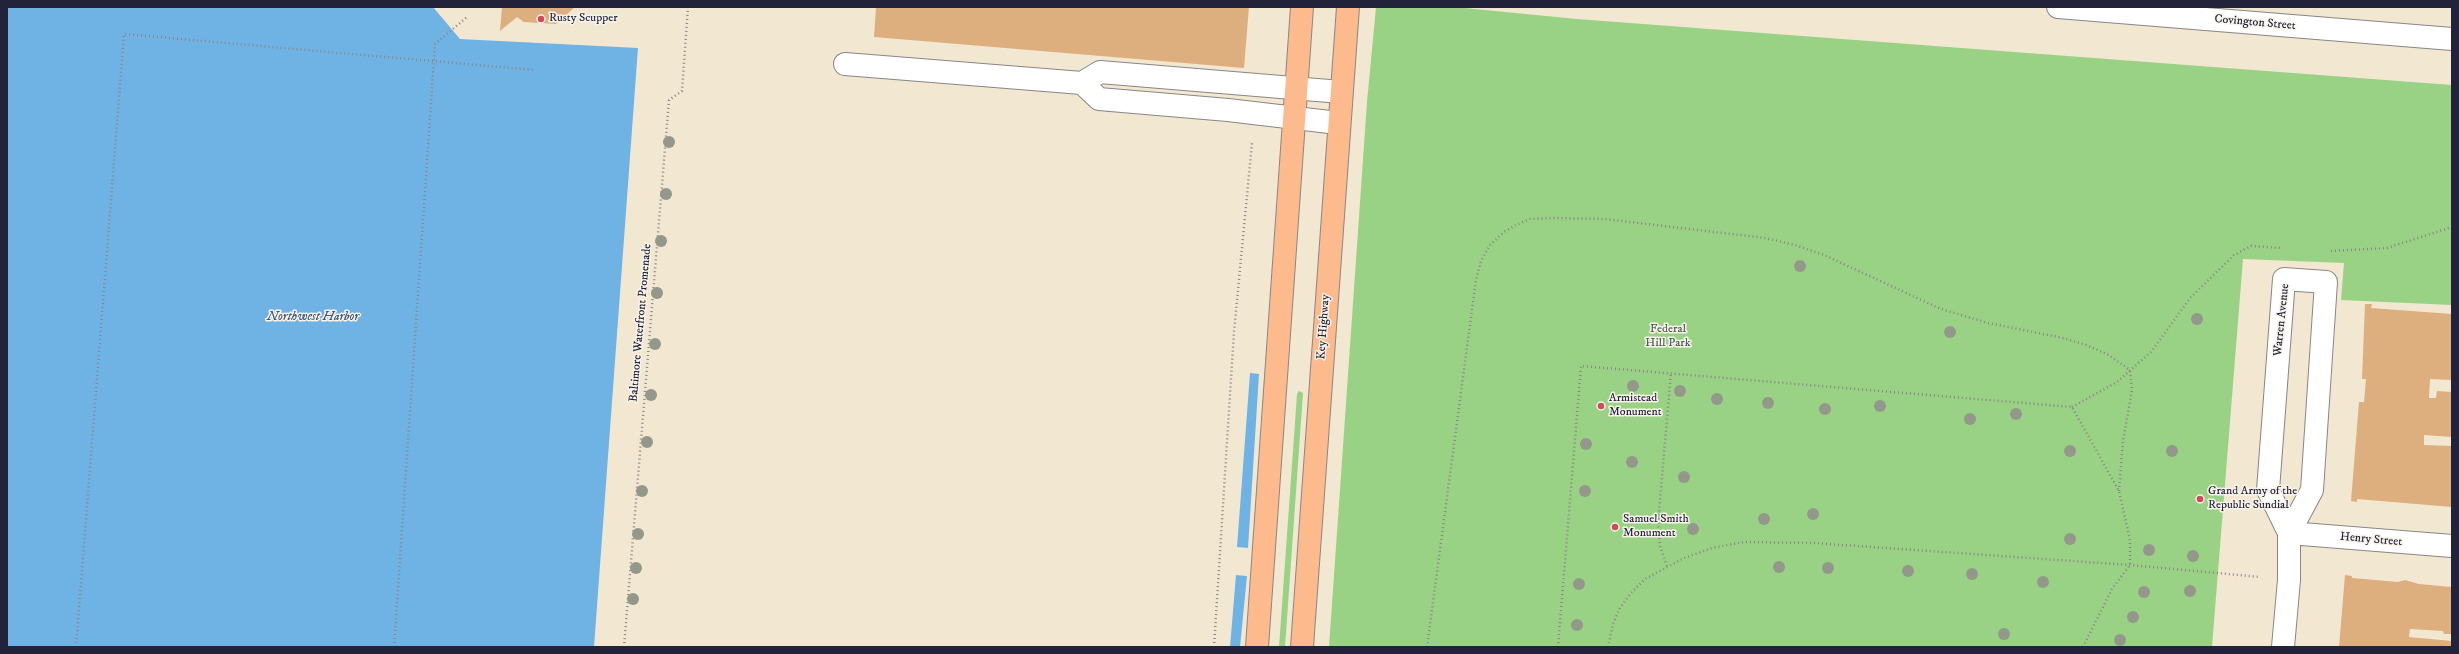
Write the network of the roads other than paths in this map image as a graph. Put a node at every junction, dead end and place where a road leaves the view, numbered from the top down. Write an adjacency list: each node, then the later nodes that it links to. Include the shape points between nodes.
1 (1302, 7): 7 (main road)
2 (1348, 7): 8 (main road, Key Highway)
3 (2058, 7): 4 (street, Covington Street)
4 (2452, 39)
5 (845, 64): 6 (street)
6 (1082, 83): 7 (street, via 1100,72); 9 (street, via 1099,99)
7 (1296, 88): 8 (street); 9 (main road)
8 (1341, 92): 10 (main road, Key Highway)
9 (1293, 117): 10 (street); 13 (main road)
10 (1338, 123): 14 (main road, Key Highway)
11 (2289, 533): 11 (street, Warren Avenue, via 2312,490 2326,282 2284,279 2268,490); 12 (street, Henry Street); 15 (street, Warren Avenue, via 2289,580)
12 (2452, 546)
13 (1257, 647)
14 (1302, 647)
15 (2283, 647)

